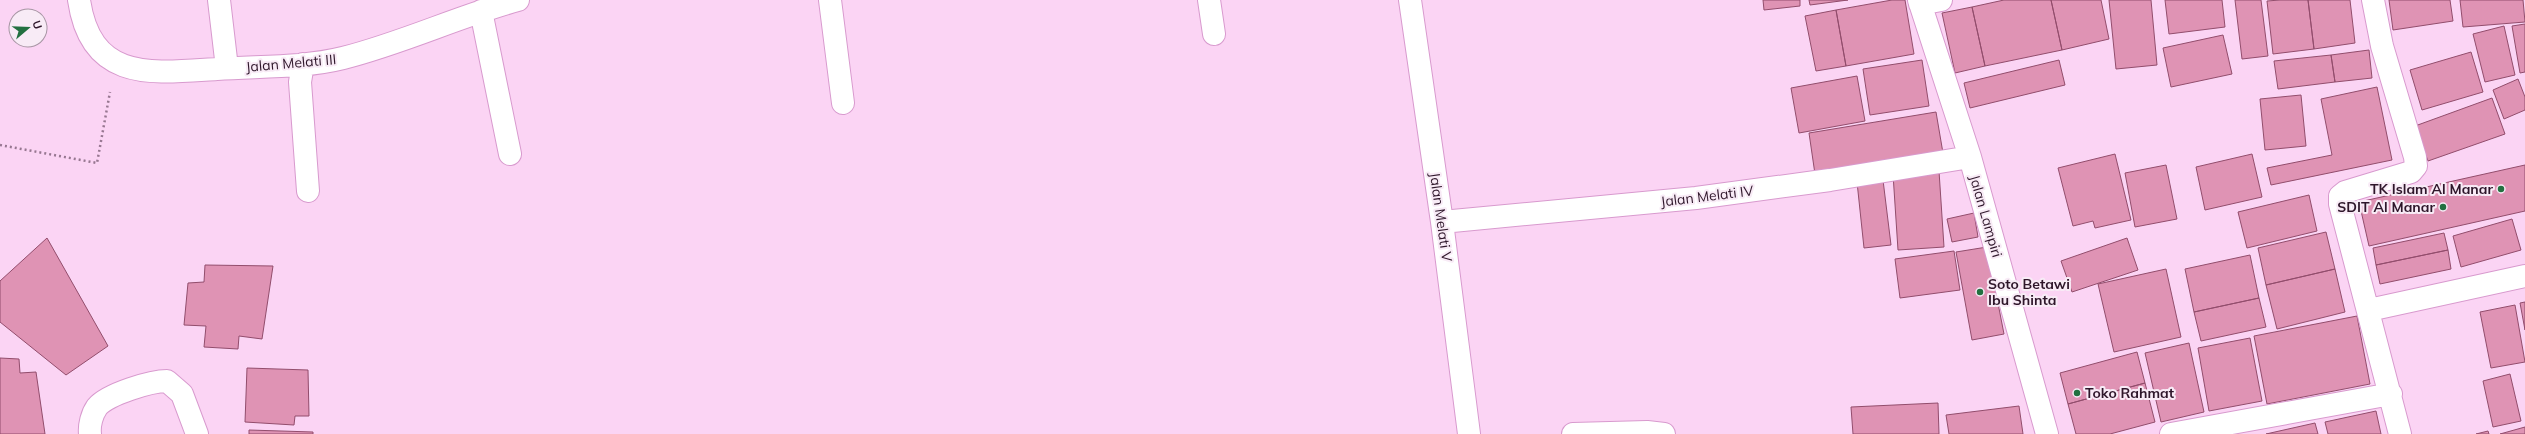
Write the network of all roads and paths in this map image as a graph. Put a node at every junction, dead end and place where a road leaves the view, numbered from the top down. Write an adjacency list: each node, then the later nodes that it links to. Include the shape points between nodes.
1 (79, 0): 12 (street, via 80,12 91,38)
2 (219, 0): 14 (street)
3 (518, 0): 10 (street, Jalan Melati III)
4 (830, 0): 15 (street)
5 (1209, 0): 11 (street)
6 (1410, 0): 20 (street, Jalan Melati V)
7 (1941, 0): 9 (street)
8 (2373, 0): 22 (street, via 2382,46 2416,166 2411,172 2345,192 2340,196 2342,212)
9 (1919, 2): 18 (street, Jalan Lampiri)
10 (481, 11): 13 (street, Jalan Melati III, via 395,43 342,58); 17 (street)
11 (1214, 34)
12 (110, 60): 14 (street, Jalan Melati III, via 144,71); 16 (path, via 97,164)
13 (303, 64): 14 (street, Jalan Melati III); 19 (street, via 300,82)
14 (227, 68)
15 (843, 103)
16 (0, 144)
17 (510, 154)
18 (1970, 157): 20 (street, Jalan Melati IV, via 1830,180 1696,198); 29 (street, Jalan Lampiri)
19 (308, 190)
20 (1442, 222): 26 (street, Jalan Melati V)
21 (2525, 276): 22 (street)
22 (2369, 310): 23 (street)
23 (2391, 394): 30 (street); 31 (street)
24 (90, 434): 25 (street, via 92,417 97,407 107,399 156,381 167,381 182,394)
25 (197, 434)
26 (1469, 434)
27 (1573, 434): 28 (street)
28 (1664, 434)
29 (2046, 434)
30 (2171, 434)
31 (2400, 434)

